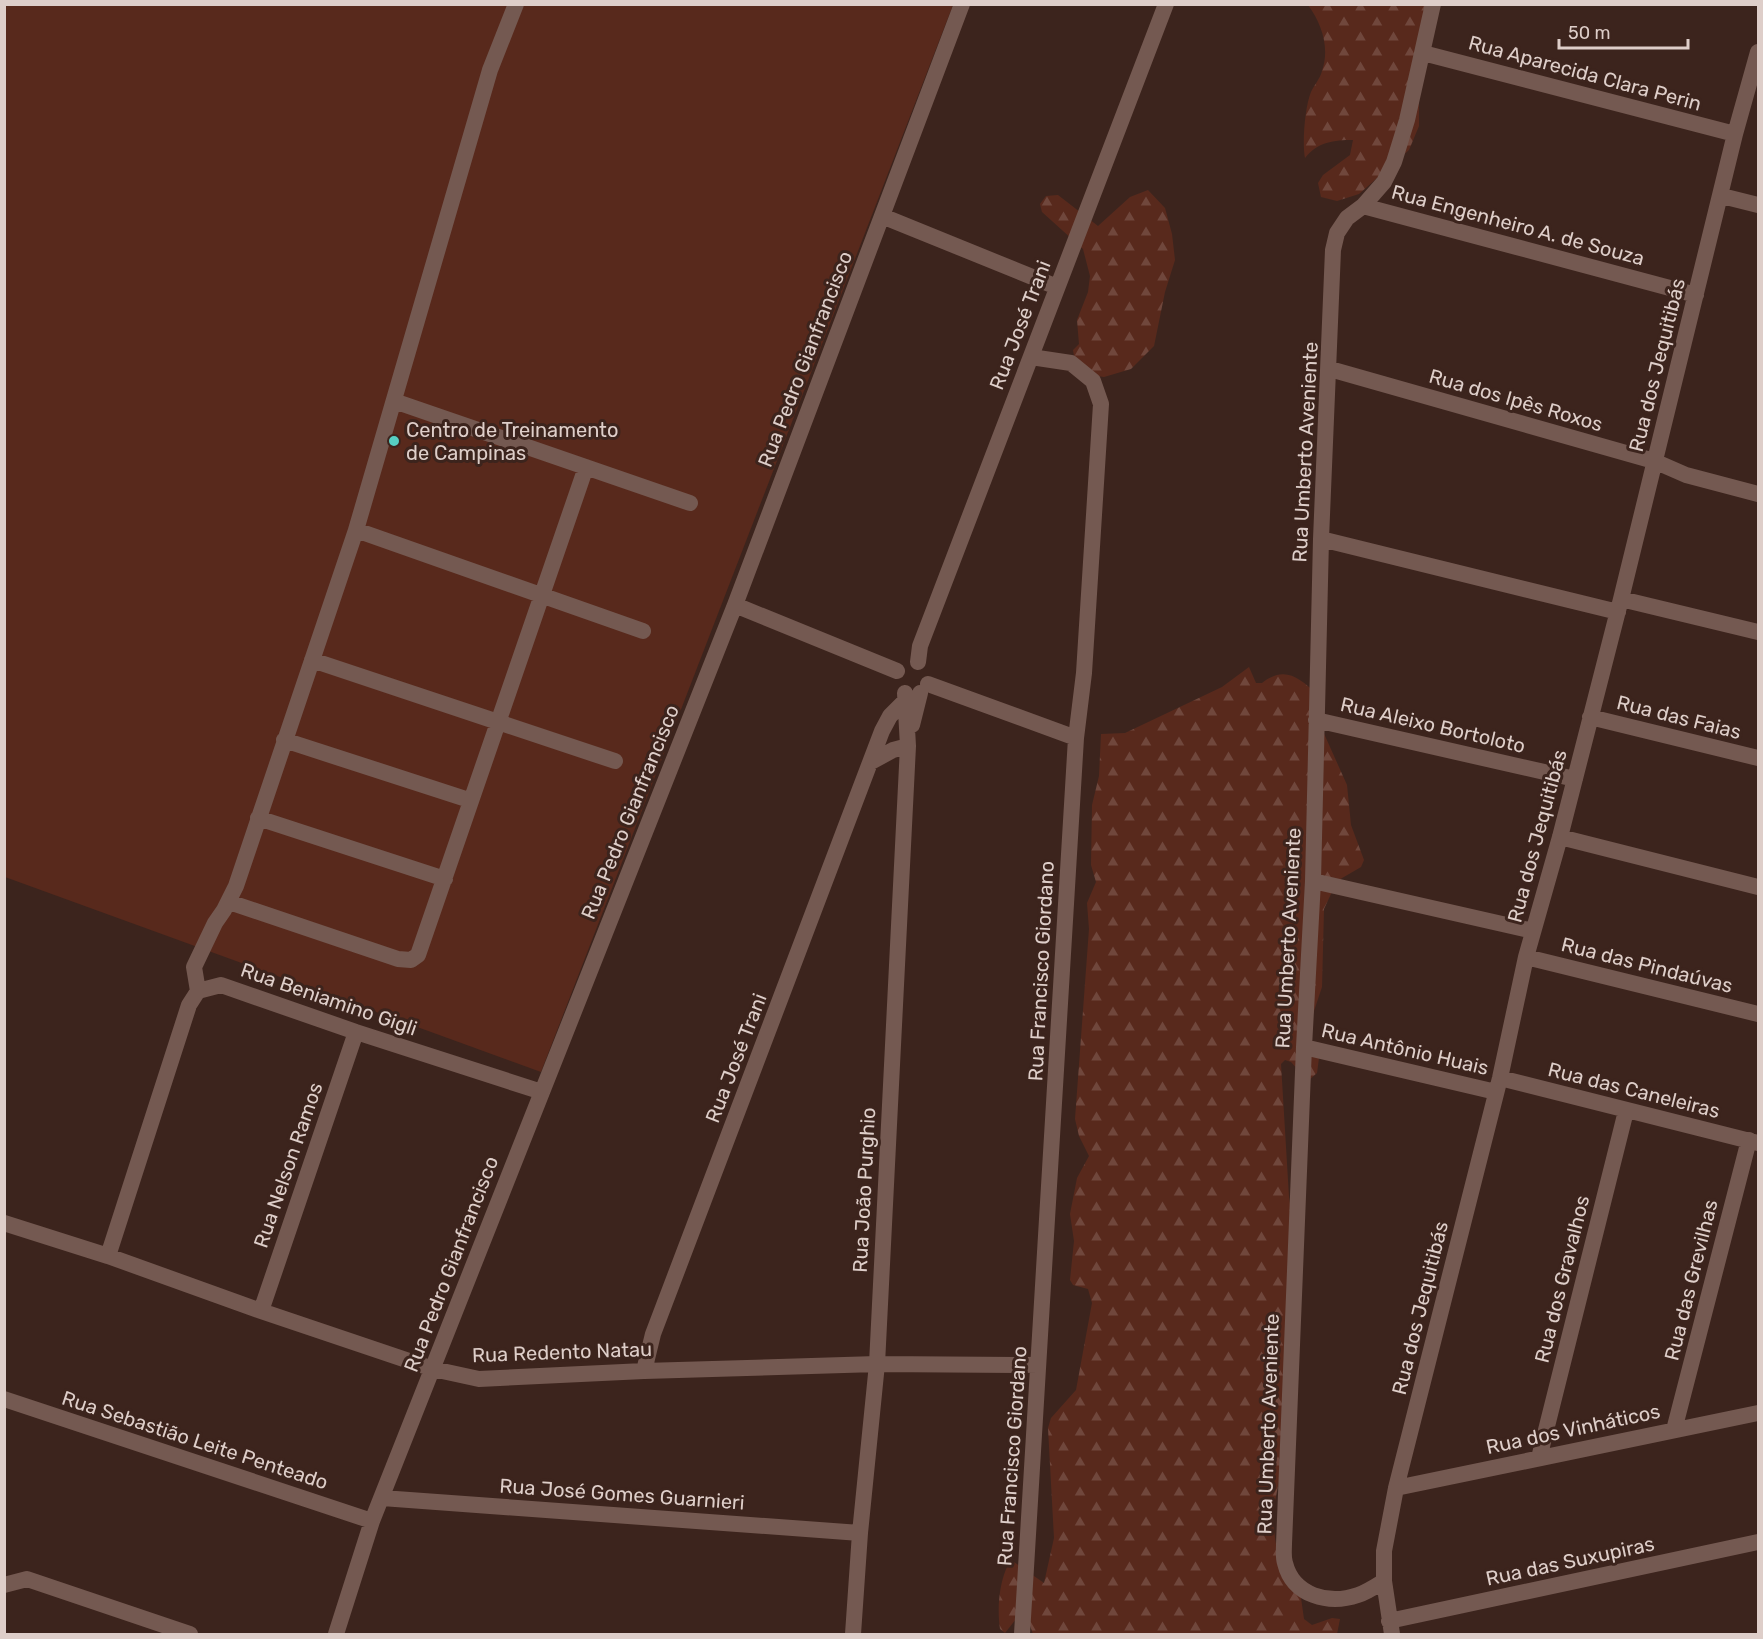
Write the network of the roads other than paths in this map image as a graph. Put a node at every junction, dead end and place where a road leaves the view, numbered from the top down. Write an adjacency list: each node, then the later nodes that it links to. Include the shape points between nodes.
1 (516, 4): 16 (street, via 490,70)
2 (962, 4): 11 (street, Rua Pedro Gianfrancisco)
3 (1167, 4): 12 (street, Rua José Trani)
4 (1433, 4): 5 (street, Rua Umberto Aveniente)
5 (1423, 53): 7 (street, Rua Aparecida Clara Perin); 10 (street, Rua Umberto Aveniente, via 1394,162 1384,182)
6 (1757, 62): 7 (street, Rua dos Jequitibás)
7 (1735, 134): 8 (street, Rua dos Jequitibás)
8 (1722, 196): 9 (street); 13 (street, Rua dos Jequitibás)
9 (1758, 205)
10 (1363, 206): 13 (street, Rua Engenheiro A. de Souza); 15 (street, Rua Umberto Aveniente, via 1347,218 1337,233 1333,250)
11 (882, 216): 12 (street); 24 (street, Rua Pedro Gianfrancisco)
12 (1057, 287): 14 (street, Rua José Trani)
13 (1696, 295): 17 (street, Rua dos Jequitibás)
14 (1031, 357): 29 (street, Rua José Trani, via 920,646); 35 (street, Rua Francisco Giordano, via 1071,363 1093,381 1101,404 1084,673)
15 (1330, 369): 17 (street, Rua dos Ipês Roxos); 22 (street, Rua Umberto Aveniente)
16 (394, 401): 18 (street); 21 (street)
17 (1654, 461): 19 (street, Rua dos Ipês Roxos, via 1686,475); 25 (street, Rua dos Jequitibás)
18 (586, 467): 20 (street); 23 (street)
19 (1758, 494)
20 (690, 503)
21 (356, 530): 23 (street); 28 (street)
22 (1321, 539): 25 (street); 33 (street, Rua Umberto Aveniente)
23 (542, 597): 26 (street); 34 (street)
24 (735, 605): 30 (street); 56 (street, Rua Pedro Gianfrancisco)
25 (1619, 606): 27 (street); 32 (street, Rua dos Jequitibás)
26 (643, 631)
27 (1758, 632)
28 (312, 660): 34 (street); 36 (street)
29 (918, 662): 30 (street, via 908,662); 31 (street, via 928,672)
30 (897, 671): 31 (street, via 896,681 901,690)
31 (915, 692): 35 (street); 37 (street, Rua João Purghio); 40 (street, Rua José Trani, via 890,716)
32 (1590, 717): 38 (street, Rua das Faias); 41 (street, Rua dos Jequitibás)
33 (1316, 720): 41 (street, Rua Aleixo Bortoloto); 46 (street, Rua Umberto Aveniente)
34 (497, 723): 39 (street); 42 (street)
35 (1076, 738): 63 (street, Rua Francisco Giordano)
36 (284, 740): 42 (street); 43 (street)
37 (908, 746): 40 (street); 62 (street, Rua João Purghio)
38 (1758, 758)
39 (615, 761)
40 (871, 762): 65 (street, Rua José Trani, via 653,1334)
41 (1575, 779): 44 (street, Rua dos Jequitibás)
42 (470, 801): 45 (street)
43 (258, 818): 45 (street); 48 (street)
44 (1560, 837): 47 (street); 49 (street, Rua dos Jequitibás)
45 (445, 879): 48 (street, via 418,955 411,960)
46 (1312, 881): 49 (street); 54 (street, Rua Umberto Aveniente)
47 (1758, 887)
48 (229, 902): 51 (street, via 194,967)
49 (1533, 931): 50 (street, Rua dos Jequitibás)
50 (1526, 957): 52 (street, Rua das Pindaúvas); 55 (street, Rua dos Jequitibás)
51 (198, 991): 53 (street, Rua Beniamino Gigli, via 221,984); 60 (street, via 189,1005)
52 (1758, 1014)
53 (356, 1032): 56 (street, Rua Beniamino Gigli); 61 (street, Rua Nelson Ramos)
54 (1304, 1047): 55 (street, Rua Antônio Huais); 75 (street, Rua Umberto Aveniente, via 1284,1563 1302,1589 1329,1600 1359,1595)
55 (1498, 1085): 57 (street, Rua das Caneleiras); 70 (street, Rua dos Jequitibás)
56 (542, 1092): 64 (street, Rua Pedro Gianfrancisco)
57 (1626, 1110): 58 (street, Rua das Caneleiras); 69 (street, Rua dos Gravalhos)
58 (1754, 1141): 68 (street, Rua das Grevilhas)
59 (4, 1222): 60 (street, Rua Redento Natau)
60 (108, 1256): 61 (street, Rua Redento Natau)
61 (261, 1311): 64 (street, Rua Redento Natau)
62 (877, 1364): 63 (street, Rua Redento Natau); 65 (street, Rua Redento Natau); 73 (street, Rua João Purghio)
63 (1038, 1365): 81 (street, Rua Francisco Giordano)
64 (433, 1369): 65 (street, Rua Redento Natau, via 479,1379); 71 (street, Rua Pedro Gianfrancisco)
65 (644, 1371)
66 (4, 1399): 72 (street, Rua Sebastião Leite Penteado)
67 (1758, 1413): 68 (street, Rua dos Vinháticos)
68 (1674, 1430): 69 (street, Rua dos Vinháticos)
69 (1539, 1458): 70 (street, Rua dos Vinháticos)
70 (1396, 1488): 75 (street, Rua dos Jequitibás, via 1384,1551)
71 (382, 1498): 72 (street, Rua Pedro Gianfrancisco); 73 (street, Rua José Gomes Guarnieri)
72 (372, 1521): 79 (street, Rua Pedro Gianfrancisco)
73 (860, 1533): 80 (street, Rua João Purghio)
74 (1758, 1542): 77 (street, Rua das Suxupiras)
75 (1383, 1581): 77 (street, Rua dos Jequitibás)
76 (4, 1585): 78 (street, via 27,1579)
77 (1391, 1628)
78 (190, 1635)
79 (336, 1635)
80 (853, 1635)
81 (1022, 1635)

